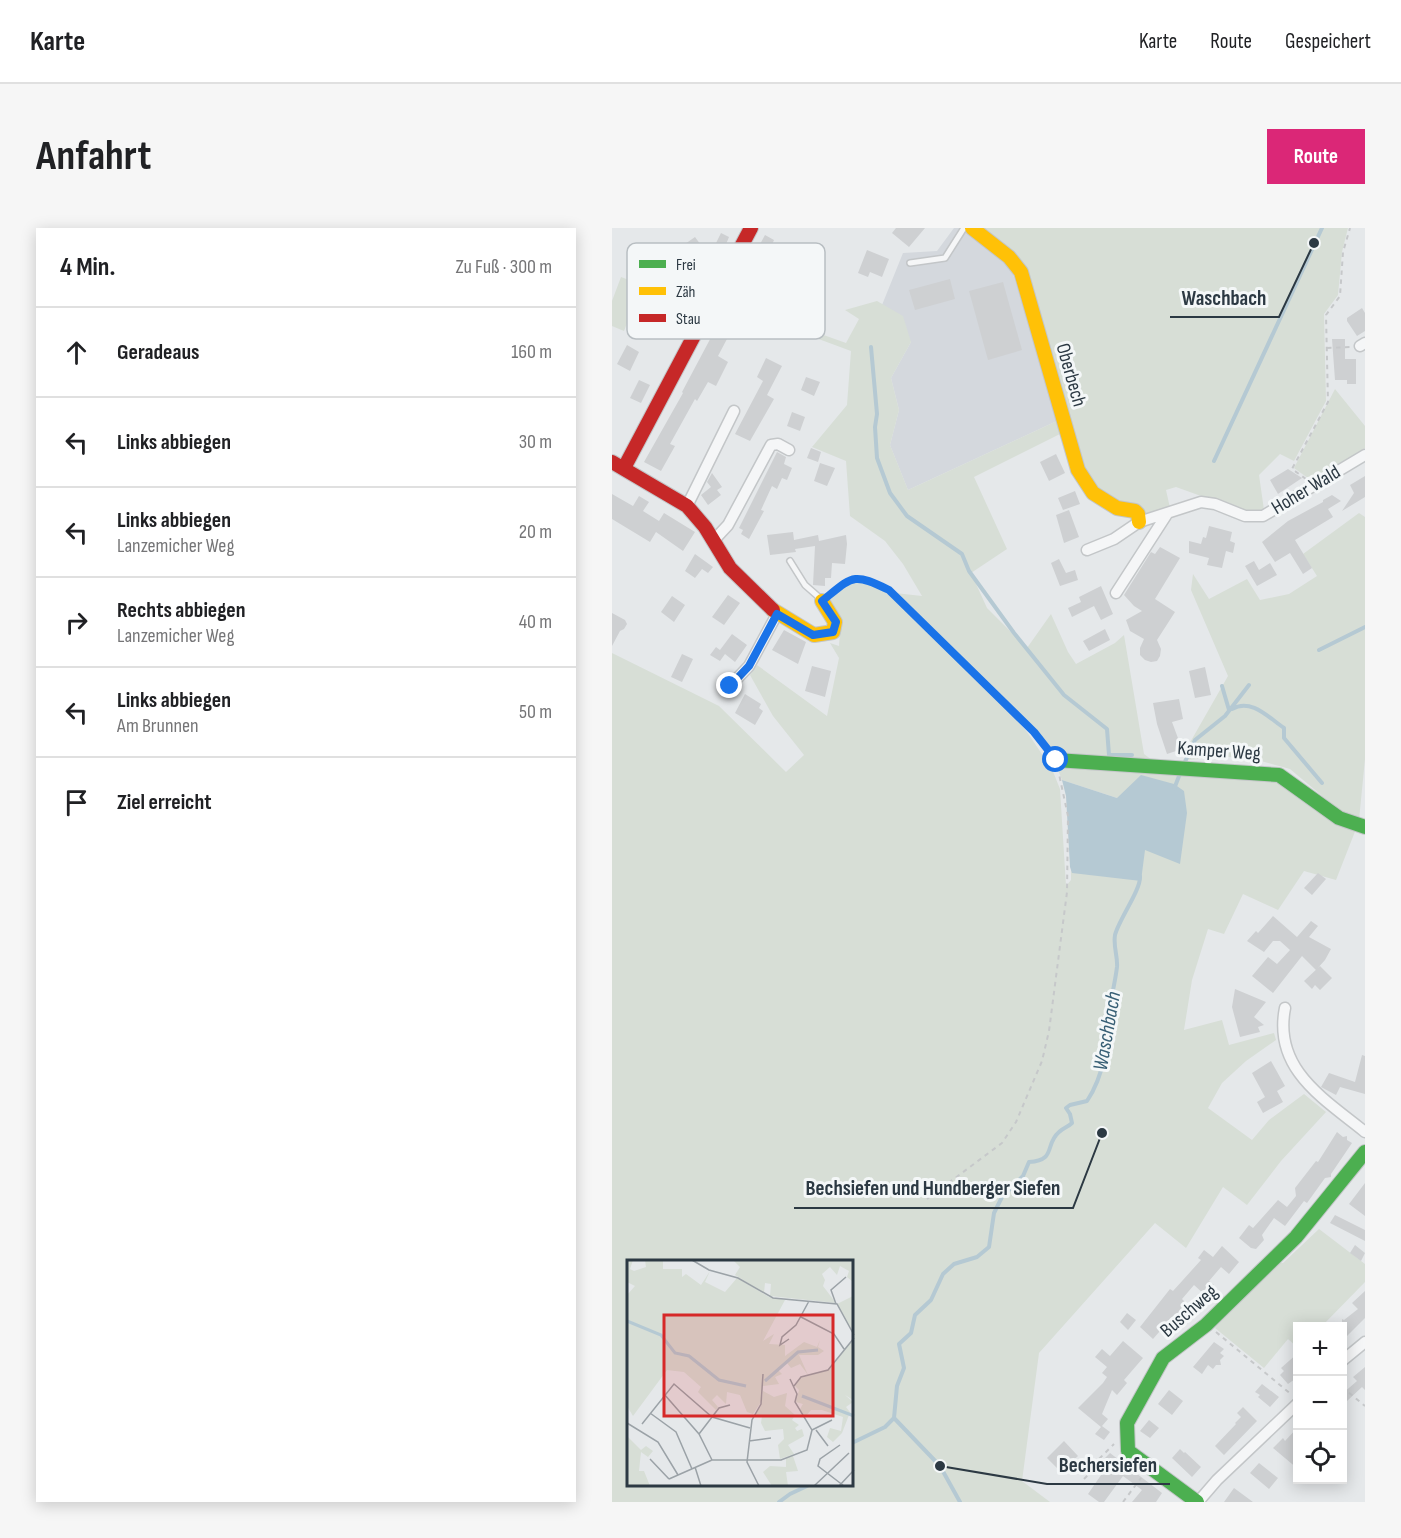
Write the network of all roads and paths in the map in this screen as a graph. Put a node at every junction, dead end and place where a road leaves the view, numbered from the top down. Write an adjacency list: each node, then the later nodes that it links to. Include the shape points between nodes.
1 (750, 228): 5 (street)
2 (964, 228): 6 (lane, via 945,258)
3 (972, 228): 17 (street, Oberbech, via 1009,257 1021,272 1078,470 1093,493 1117,508 1135,511)
4 (1350, 228): 9 (path, via 1343,252 1340,296 1326,315)
5 (742, 243)
6 (910, 263)
7 (688, 339): 13 (street)
8 (1363, 345): 9 (path)
9 (1327, 348): 14 (path, via 1328,402 1292,469)
10 (734, 411): 15 (street)
11 (789, 450): 18 (street, via 771,445 728,525)
12 (1365, 454): 14 (street, Hoher Wald)
13 (618, 465): 15 (street)
14 (1315, 486): 16 (street, Hoher Wald, via 1263,516 1245,516 1201,502)
15 (687, 506): 18 (street)
16 (1167, 514): 17 (street); 21 (street)
17 (1139, 522): 19 (street, via 1114,539)
18 (714, 540): 23 (street, via 730,568)
19 (1087, 550)
20 (790, 561): 22 (lane, via 805,585)
21 (1116, 593)
22 (822, 601): 23 (street, via 836,622 833,632 813,635); 25 (path, via 849,579 865,578 889,590 1034,732)
23 (777, 614): 24 (street, via 749,666)
24 (730, 686)
25 (1056, 760): 26 (street, Kamper Weg, via 1279,775 1339,818); 30 (path, via 1068,816 1067,892 1042,1061 1016,1122 1002,1143)
26 (1365, 827)
27 (1285, 1008): 28 (street, via 1282,1025 1286,1049 1296,1070)
28 (1365, 1132)
29 (1365, 1152): 31 (street, Buschweg, via 1296,1237)
30 (927, 1198)
31 (1206, 1325): 35 (path); 38 (street, Buschweg, via 1163,1358 1126,1423)
32 (1365, 1342): 33 (street)
33 (1347, 1357)
34 (1347, 1391): 37 (path)
35 (1293, 1397)
36 (1293, 1406): 42 (street)
37 (1365, 1406)
38 (1127, 1430): 39 (street, via 1128,1451); 40 (path)
39 (1149, 1467): 41 (path); 42 (street)
40 (1084, 1479)
41 (1122, 1502)
42 (1198, 1502)

